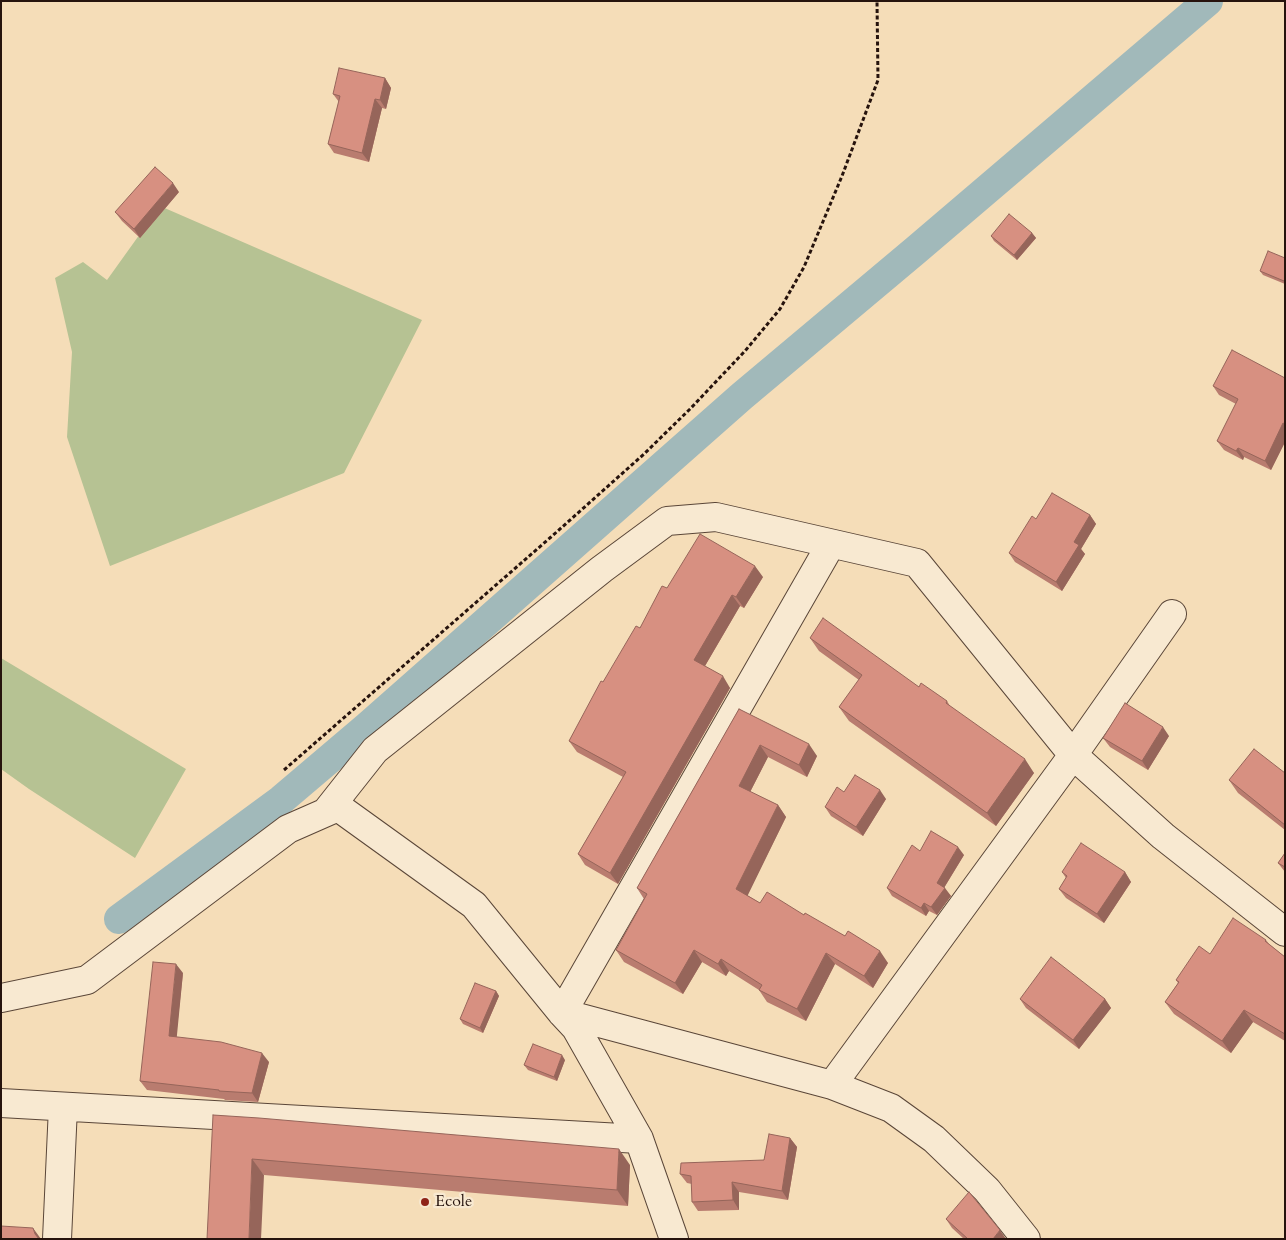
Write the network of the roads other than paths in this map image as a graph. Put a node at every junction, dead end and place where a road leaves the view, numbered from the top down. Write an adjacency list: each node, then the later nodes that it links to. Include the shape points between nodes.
1 (831, 544): 3 (street, via 918,563); 4 (street, via 716,517 667,521 602,568 375,750); 7 (street)
2 (1172, 614): 3 (street)
3 (1073, 755): 5 (street, via 1163,836); 8 (street)
4 (326, 812): 6 (street, via 288,828 87,980); 7 (street, via 338,807 474,905)
5 (1285, 932)
6 (1, 998)
7 (562, 1013): 8 (street); 11 (street, via 576,1028)
8 (832, 1085): 14 (street, via 891,1108 934,1138 987,1190)
9 (1, 1103): 10 (street)
10 (63, 1107): 11 (street); 12 (street)
11 (639, 1139): 13 (street)
12 (56, 1239)
13 (674, 1239)
14 (1026, 1239)

